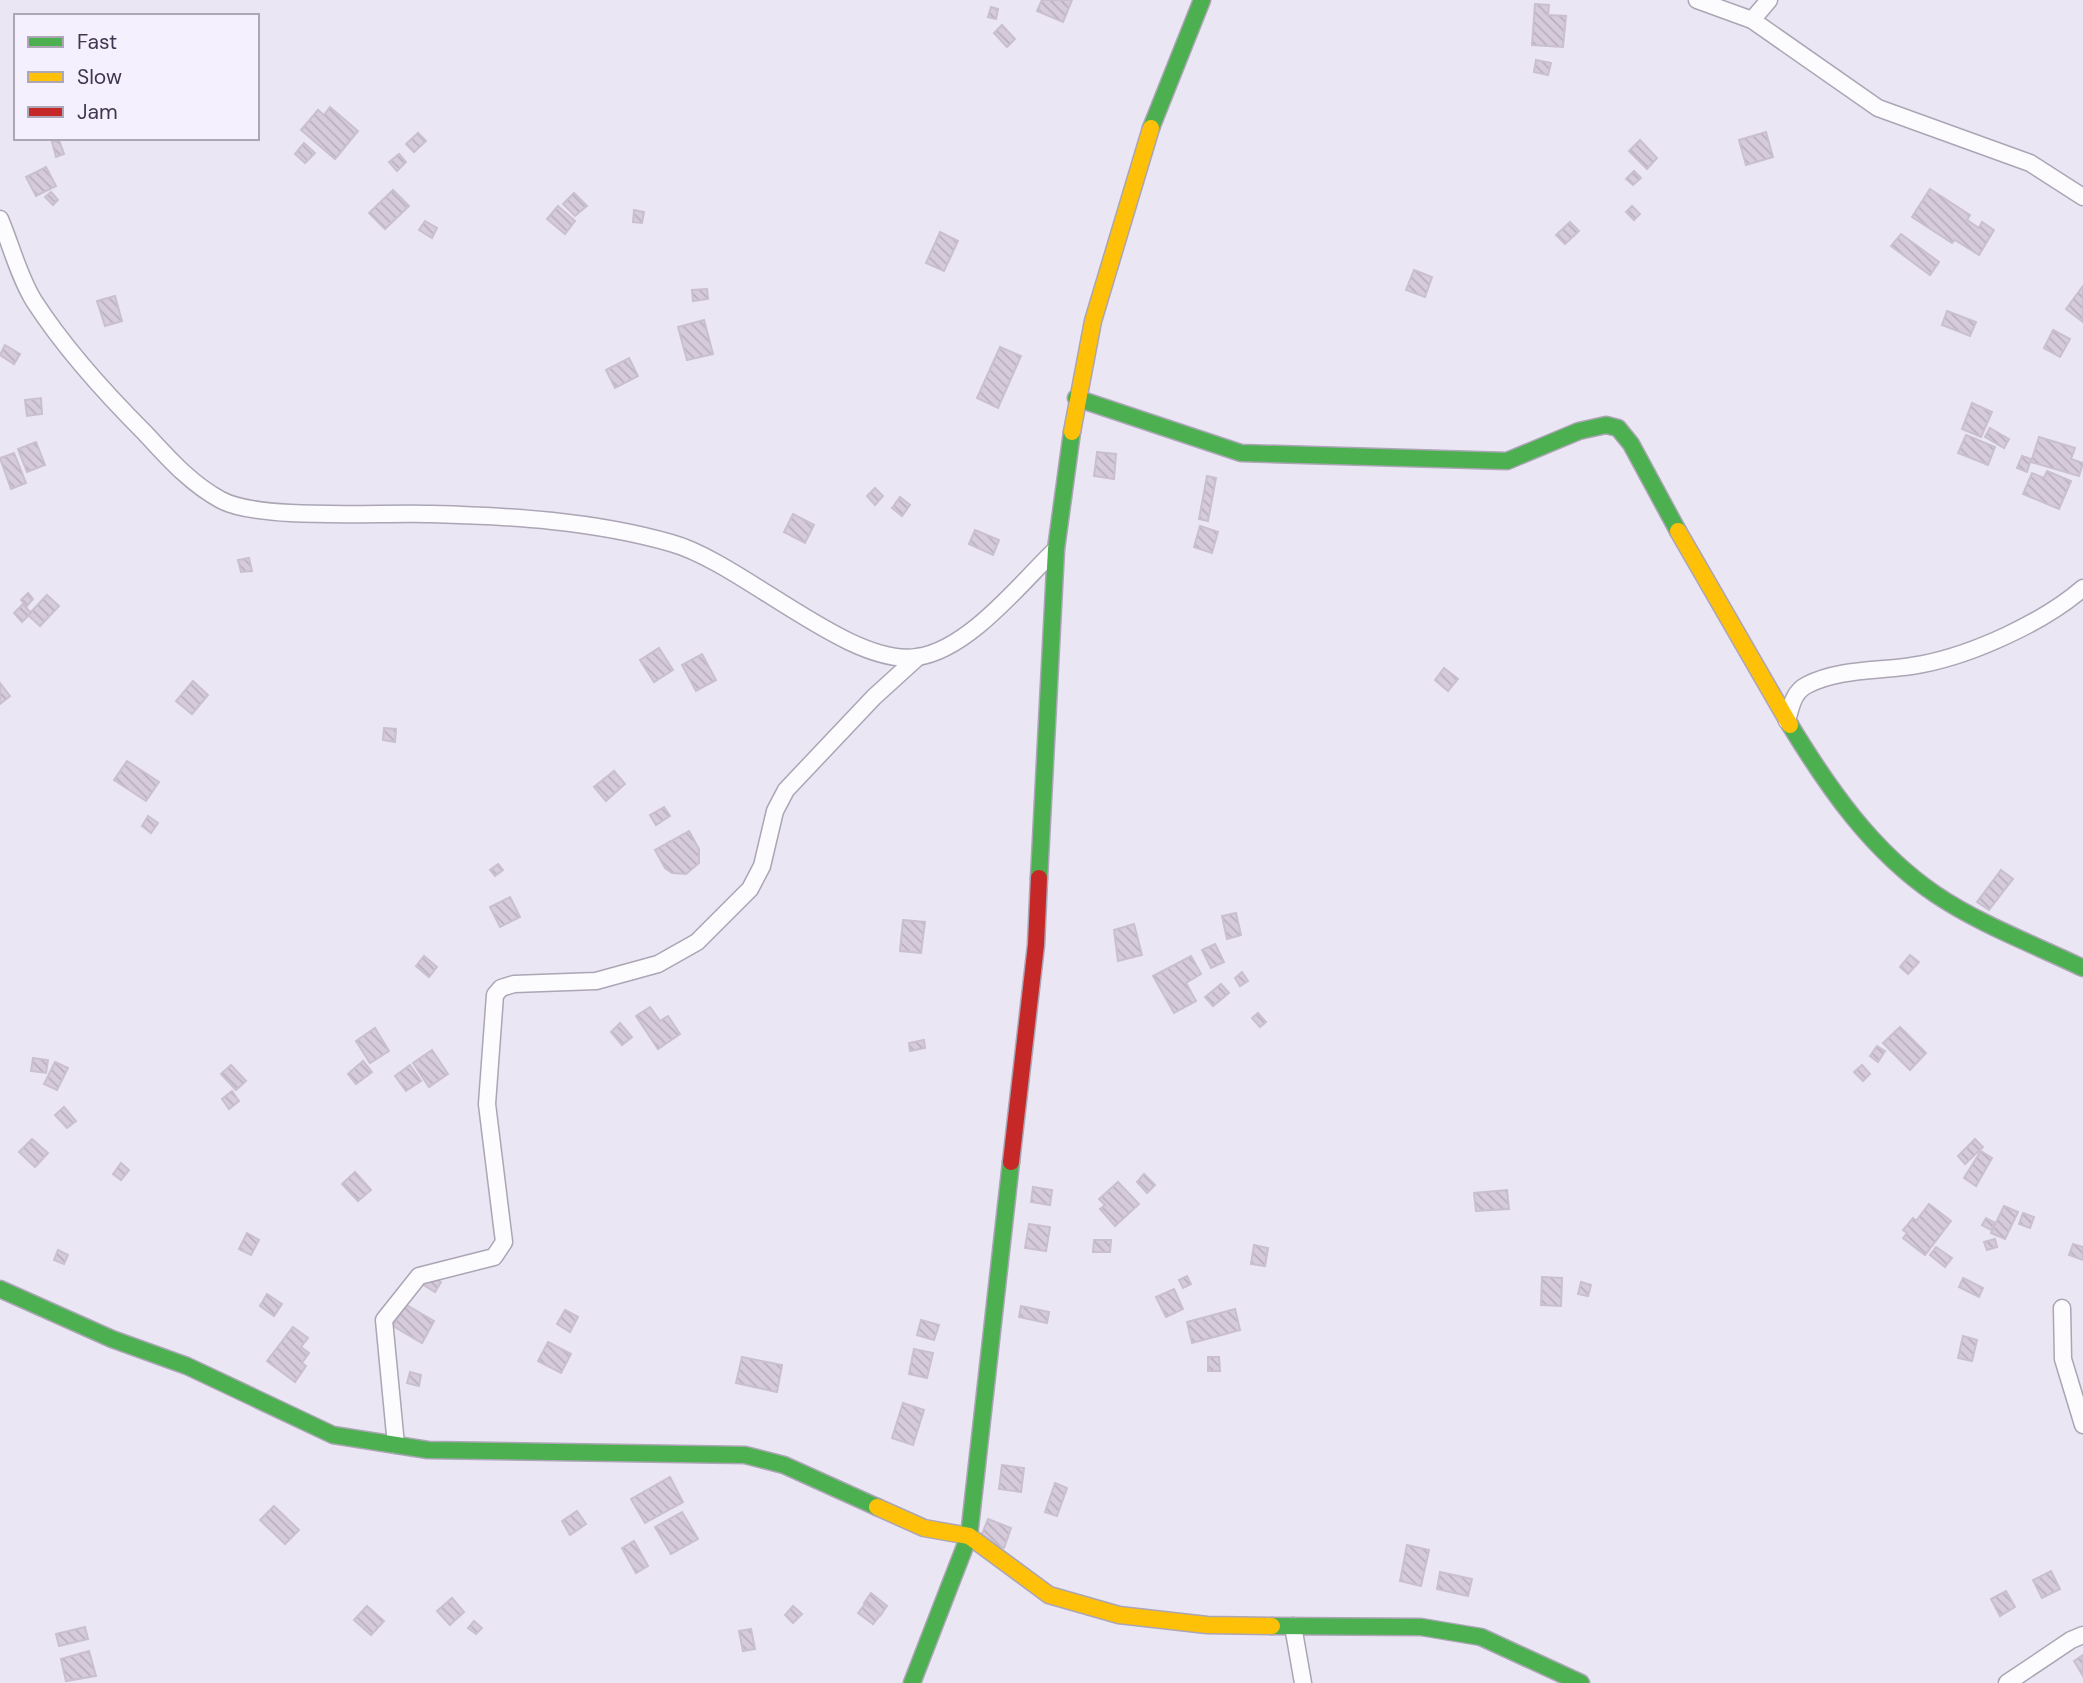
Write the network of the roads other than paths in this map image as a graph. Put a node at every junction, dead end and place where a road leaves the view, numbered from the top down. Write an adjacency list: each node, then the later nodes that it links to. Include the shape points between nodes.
1 (1202, 0): 7 (street, via 1150,132 1093,321)
2 (1697, 0): 4 (street)
3 (1769, 0): 4 (street)
4 (1752, 20): 5 (street, via 1878,108 2030,163)
5 (2083, 197)
6 (0, 219): 10 (street, via 33,299 99,386 184,474 222,501 254,511 433,514 579,523 674,543 755,584 854,646)
7 (1076, 398): 8 (street); 11 (street, via 1241,453 1507,461 1599,424 1615,426 1630,444 1725,621)
8 (1056, 549): 10 (street, via 962,639); 17 (street, via 1036,946)
9 (2083, 588): 11 (street, via 2068,601 1994,640 1925,664 1826,677 1805,686 1792,701)
10 (918, 657): 16 (street, via 786,790 750,889 697,942 658,964 596,981 514,984 495,995 487,1104 504,1242 494,1257 419,1276 384,1320)
11 (1787, 721): 12 (street, via 1866,835 1916,880 1986,925)
12 (2083, 968)
13 (0, 1289): 16 (street, via 112,1339 187,1366 333,1435)
14 (2062, 1308): 15 (street, via 2063,1359)
15 (2083, 1425)
16 (396, 1445): 17 (street, via 428,1450 745,1455 784,1465 924,1528)
17 (969, 1536): 18 (street, via 1049,1595 1119,1615 1207,1625); 20 (street)
18 (1293, 1626): 21 (street); 22 (street, via 1421,1627 1481,1637)
19 (2083, 1635): 23 (street)
20 (912, 1683)
21 (1303, 1683)
22 (1581, 1683)
23 (2007, 1683)

